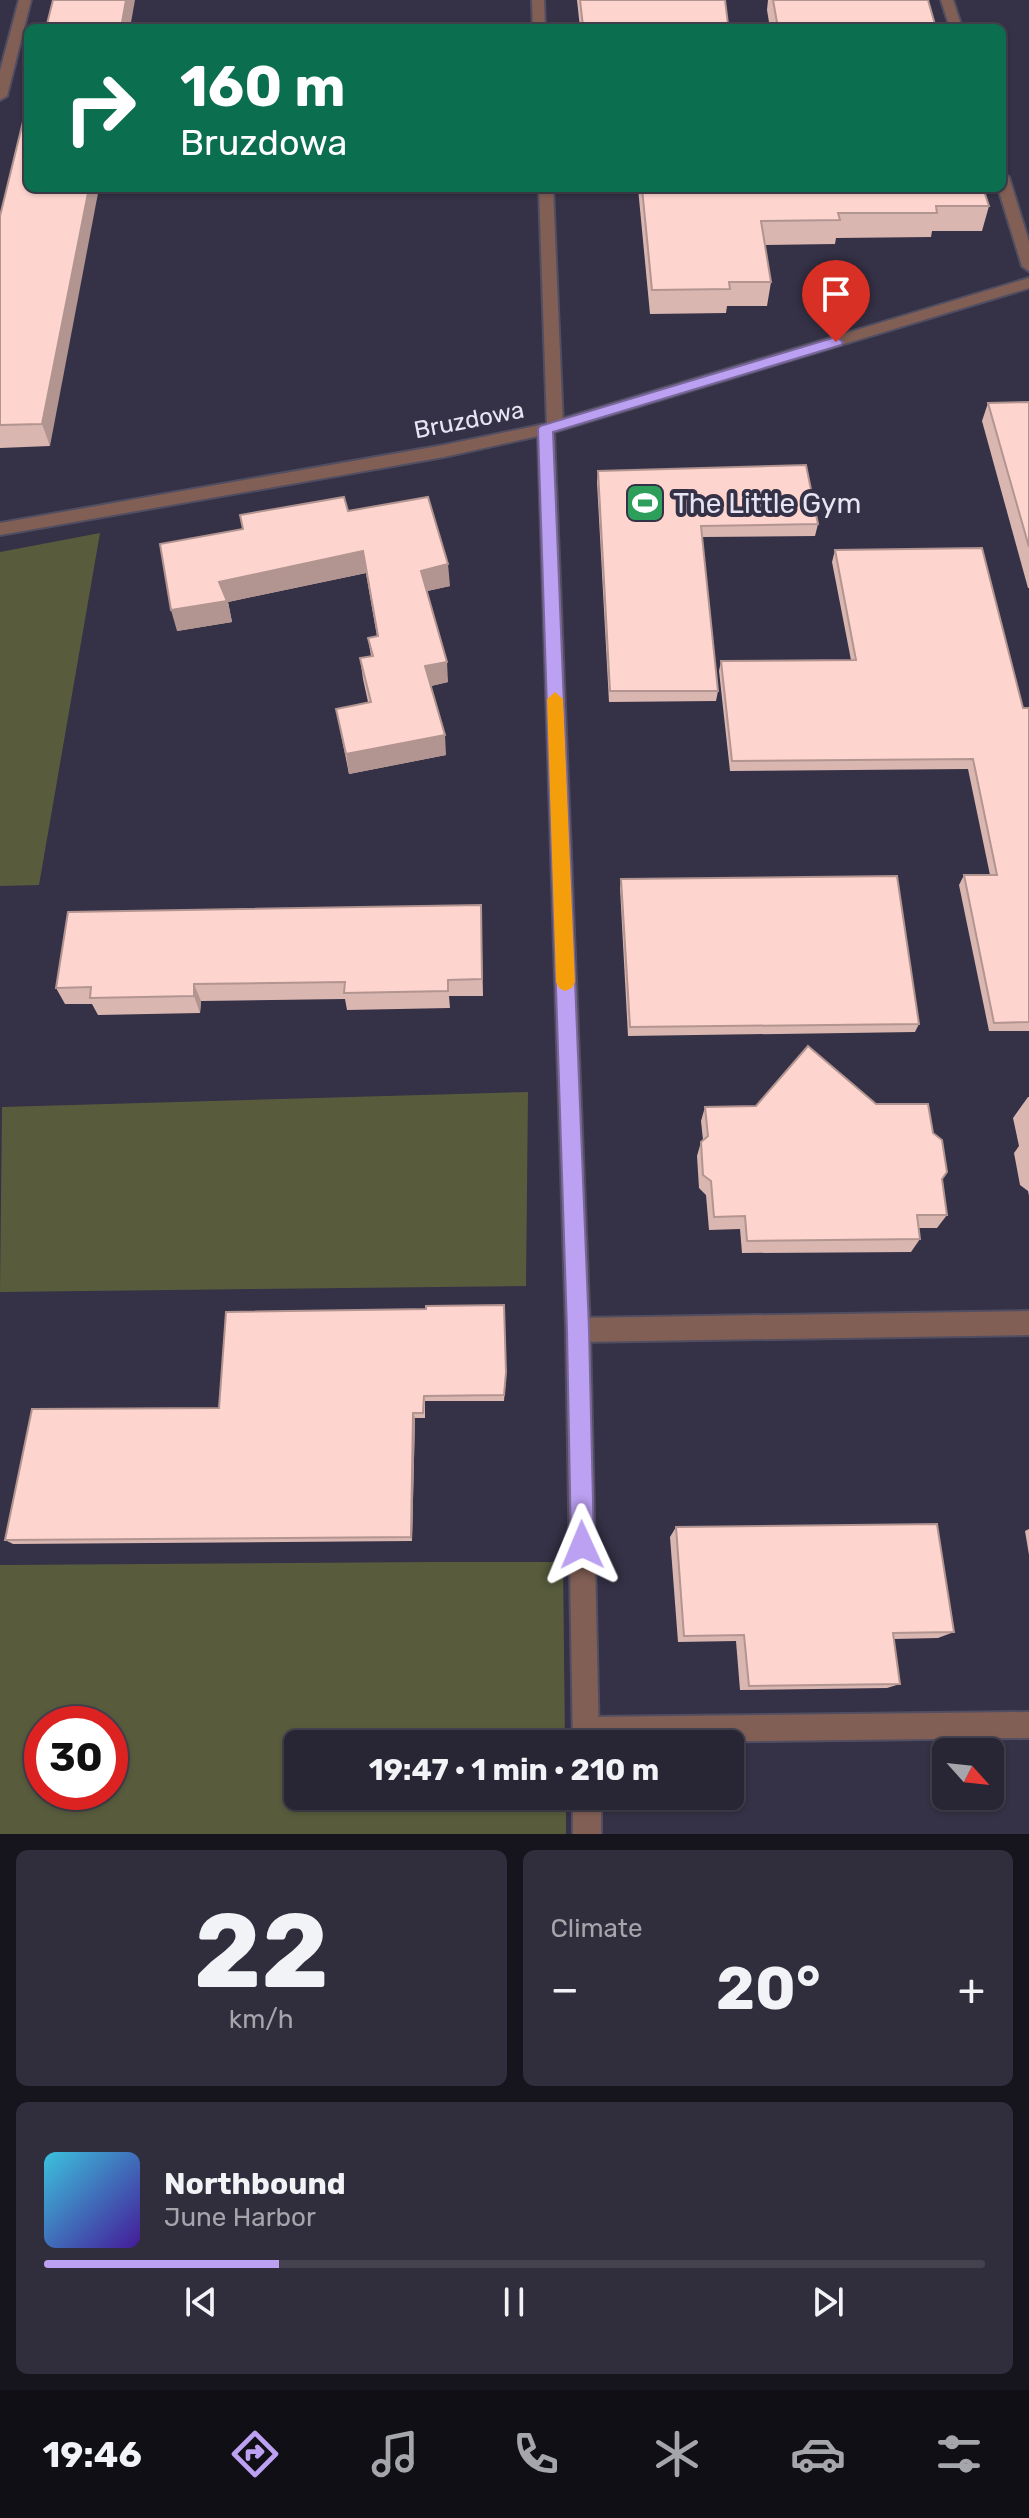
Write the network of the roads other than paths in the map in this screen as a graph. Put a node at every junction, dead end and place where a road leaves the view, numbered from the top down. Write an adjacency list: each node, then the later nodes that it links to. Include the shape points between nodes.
1 (25, 0): 6 (street)
2 (538, 0): 4 (street)
3 (947, 0): 5 (street)
4 (539, 24)
5 (955, 24)
6 (0, 96)
7 (1006, 190): 9 (street)
8 (546, 192): 11 (street)
9 (1029, 266)
10 (1029, 283): 11 (street, Bruzdowa)
11 (550, 428): 12 (street, Bruzdowa); 14 (street)
12 (0, 529)
13 (1029, 1323): 14 (street)
14 (578, 1330): 16 (street)
15 (1029, 1725): 17 (street)
16 (586, 1730)
17 (744, 1733)
18 (587, 1810): 19 (street)
19 (587, 1834)

